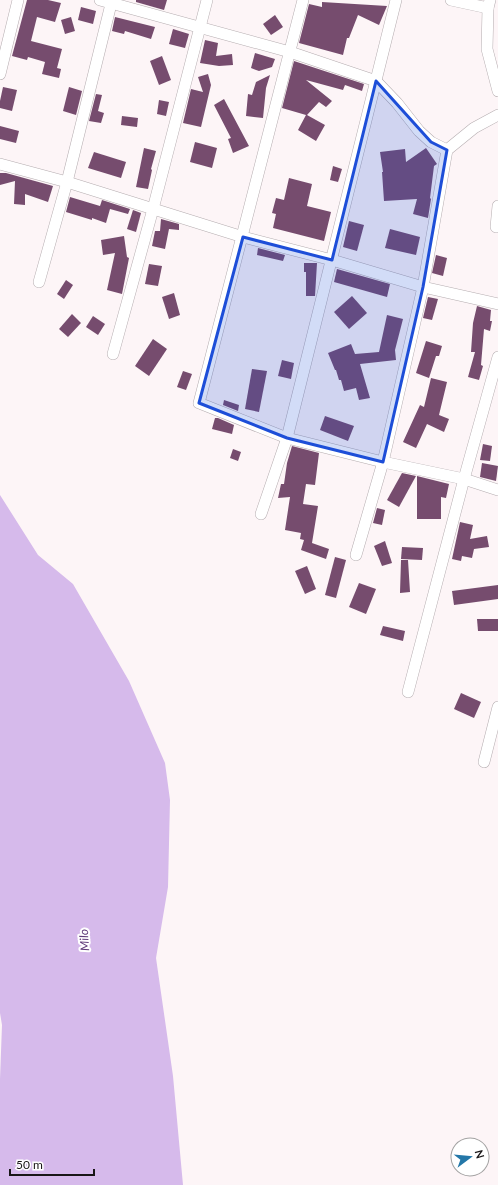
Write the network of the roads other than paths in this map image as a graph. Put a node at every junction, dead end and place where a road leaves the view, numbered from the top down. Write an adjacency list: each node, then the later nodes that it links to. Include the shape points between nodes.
1 (18, 0): 11 (street)
2 (100, 0): 7 (street)
3 (207, 0): 9 (street)
4 (303, 0): 10 (street)
5 (396, 0): 12 (street)
6 (451, 0): 8 (street)
7 (112, 1): 9 (street); 17 (street)
8 (489, 4): 13 (street, via 487,49)
9 (200, 28): 10 (street); 19 (street)
10 (290, 52): 12 (street); 21 (street)
11 (0, 74)
12 (376, 81): 15 (street, via 398,103 419,131 431,142); 22 (street)
13 (498, 90)
14 (498, 115): 15 (street, via 474,128)
15 (446, 150): 24 (street)
16 (0, 164): 17 (street)
17 (67, 182): 19 (street); 23 (street)
18 (498, 206): 20 (street)
19 (153, 209): 21 (street); 26 (street)
20 (496, 227)
21 (243, 237): 22 (street); 28 (street, via 199,403)
22 (332, 260): 24 (street); 28 (street)
23 (39, 282)
24 (424, 287): 25 (street); 29 (street)
25 (498, 304)
26 (113, 354)
27 (498, 357): 30 (street)
28 (287, 438): 29 (street); 32 (street)
29 (383, 462): 30 (street); 33 (street)
30 (464, 479): 31 (street); 34 (street)
31 (498, 490)
32 (260, 514)
33 (356, 555)
34 (408, 692)
35 (498, 707): 36 (street)
36 (484, 762)

